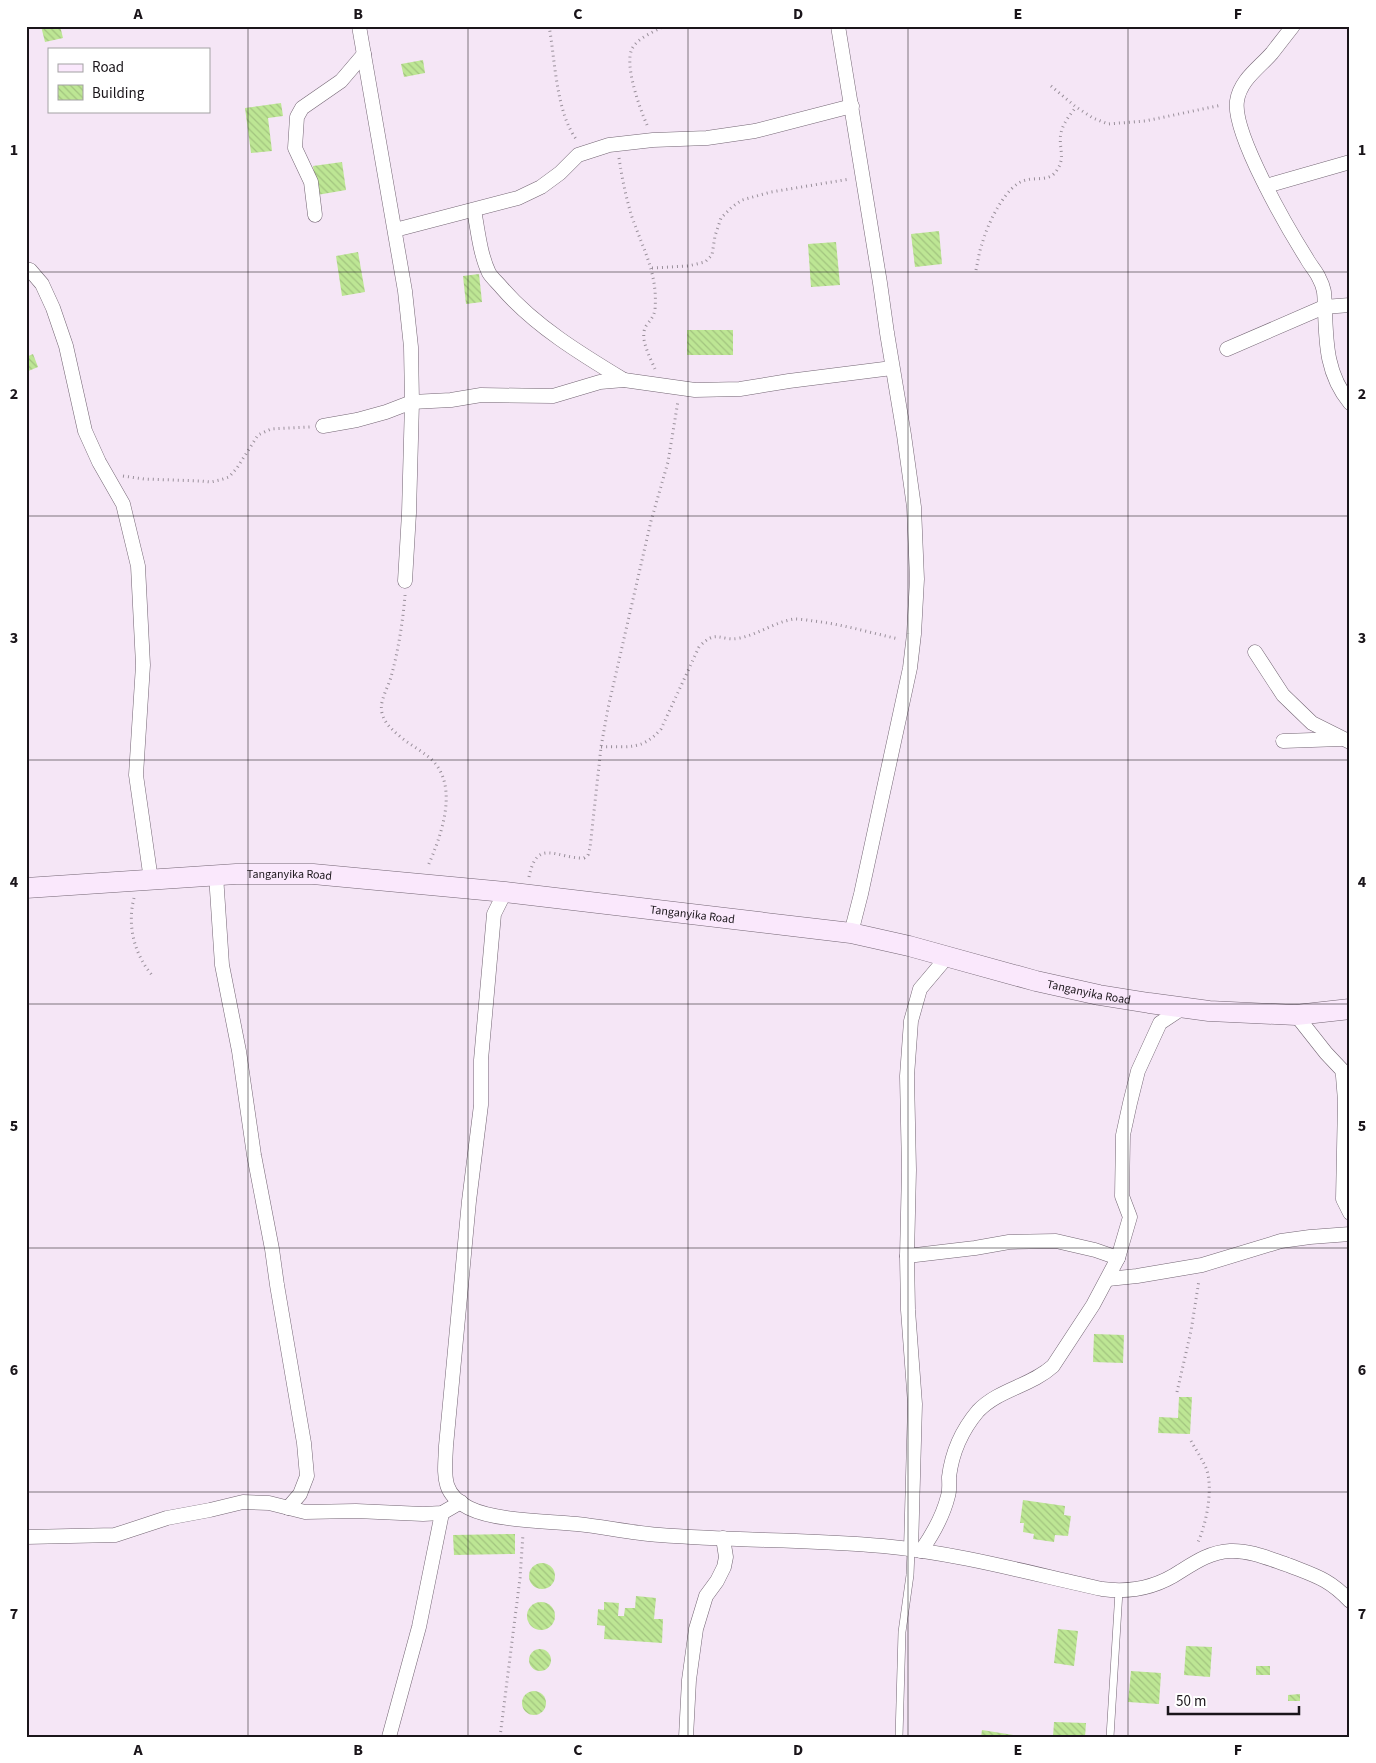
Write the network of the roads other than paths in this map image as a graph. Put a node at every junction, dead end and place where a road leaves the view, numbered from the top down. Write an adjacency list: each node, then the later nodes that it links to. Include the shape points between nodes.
1 (359, 26): 4 (street)
2 (838, 26): 5 (street)
3 (1293, 26): 7 (street, via 1250,75 1237,101 1242,135)
4 (364, 54): 9 (street, via 342,81 302,108 297,117 295,148 311,182); 10 (street)
5 (852, 106): 8 (street, via 755,131 609,145 578,155 560,173 518,198); 15 (street)
6 (1350, 162): 7 (street)
7 (1266, 186): 13 (street, via 1318,275 1325,290)
8 (474, 210): 10 (street); 16 (street, via 490,274 539,323)
9 (315, 215)
10 (395, 230): 17 (street, via 410,337)
11 (26, 269): 25 (street, via 42,284 53,308 66,346 85,431 123,504 138,566 143,665 136,775)
12 (1350, 305): 13 (street)
13 (1324, 308): 14 (street); 18 (street, via 1330,367)
14 (1227, 348)
15 (892, 368): 16 (street, via 740,389 680,388); 28 (street, via 914,507 917,578 913,643)
16 (624, 380): 17 (street, via 600,382 553,396 481,395)
17 (412, 402): 19 (street, via 364,418); 20 (street)
18 (1350, 403)
19 (323, 426)
20 (405, 582)
21 (1255, 652): 23 (street, via 1283,695 1312,723)
22 (1283, 741): 23 (street)
23 (1346, 741)
24 (216, 875): 25 (street, Tanganyika Road); 27 (street, Tanganyika Road, via 314,874); 39 (street, via 222,965 304,1443 307,1476 300,1494)
25 (145, 880): 26 (street, Tanganyika Road)
26 (26, 888)
27 (505, 892): 28 (street, Tanganyika Road); 38 (street, via 494,914 481,1060 481,1105 446,1446 445,1479 450,1494)
28 (851, 933): 29 (street, Tanganyika Road)
29 (947, 957): 30 (street, Tanganyika Road, via 1090,993); 35 (street, via 920,990 910,1021)
30 (1184, 1008): 32 (street, Tanganyika Road); 36 (street, via 1160,1023 1138,1071 1123,1135 1122,1196 1130,1217)
31 (1350, 1009): 32 (street, Tanganyika Road)
32 (1296, 1015): 33 (street, via 1342,1070 1345,1101 1343,1199)
33 (1350, 1213)
34 (1350, 1234): 37 (street, via 1281,1241 1202,1264)
35 (907, 1256): 36 (street, via 1008,1242 1056,1241); 43 (street, via 916,1404)
36 (1118, 1258): 37 (street)
37 (1108, 1279): 43 (street, via 1053,1366 1044,1374 988,1402 965,1428 955,1450 944,1509 934,1533)
38 (461, 1502): 40 (street); 42 (street, via 492,1516 658,1535)
39 (288, 1508): 40 (street, via 305,1512); 41 (street, via 243,1502 167,1518 115,1535)
40 (442, 1513): 46 (street, via 419,1627)
41 (26, 1537)
42 (723, 1538): 43 (street, via 848,1543); 47 (street, via 724,1567 706,1596 696,1629)
43 (916, 1550): 44 (street); 48 (lane, via 902,1632)
44 (1119, 1591): 45 (street, via 1156,1583 1212,1554 1238,1551 1322,1578); 49 (lane)
45 (1350, 1601)
46 (389, 1737)
47 (686, 1737)
48 (899, 1737)
49 (1110, 1737)

